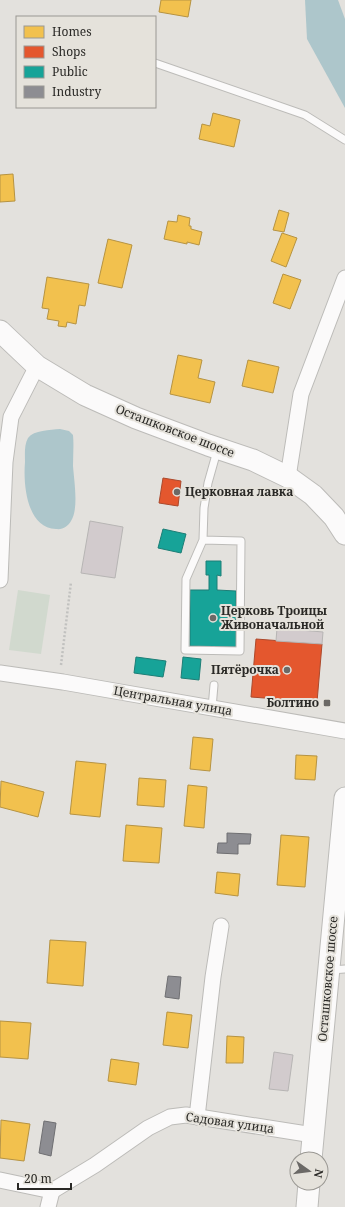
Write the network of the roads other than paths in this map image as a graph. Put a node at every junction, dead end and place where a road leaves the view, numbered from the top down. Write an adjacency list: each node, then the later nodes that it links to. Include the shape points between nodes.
1 (156, 63): 2 (lane, via 305,115)
2 (345, 140)
3 (345, 278): 7 (street, via 301,394)
4 (0, 332): 5 (main road, Осташковское шоссе)
5 (37, 366): 6 (main road, Осташковское шоссе, via 84,395 136,418); 10 (street, via 11,417 4,462)
6 (217, 448): 7 (main road, Осташковское шоссе, via 253,460); 9 (lane, via 204,508)
7 (288, 477): 8 (main road, Осташковское шоссе, via 313,494)
8 (341, 522)
9 (203, 540): 9 (lane, via 241,541 240,651 185,650 186,579)
10 (0, 580)
11 (0, 673): 13 (street, Центральная улица)
12 (214, 685): 13 (lane)
13 (212, 708): 14 (street, Центральная улица)
14 (345, 731)
15 (345, 798): 17 (main road, Осташковское шоссе)
16 (221, 926): 18 (street)
17 (337, 969): 19 (main road, Осташковское шоссе)
18 (197, 1117): 19 (street, Садовая улица); 22 (street, Садовая улица, via 170,1117 148,1128)
19 (313, 1135): 20 (main road, Осташковское шоссе)
20 (312, 1151)
21 (0, 1180): 22 (street)
22 (52, 1191): 24 (street)
23 (308, 1191): 25 (main road)
24 (48, 1207)
25 (307, 1207)

